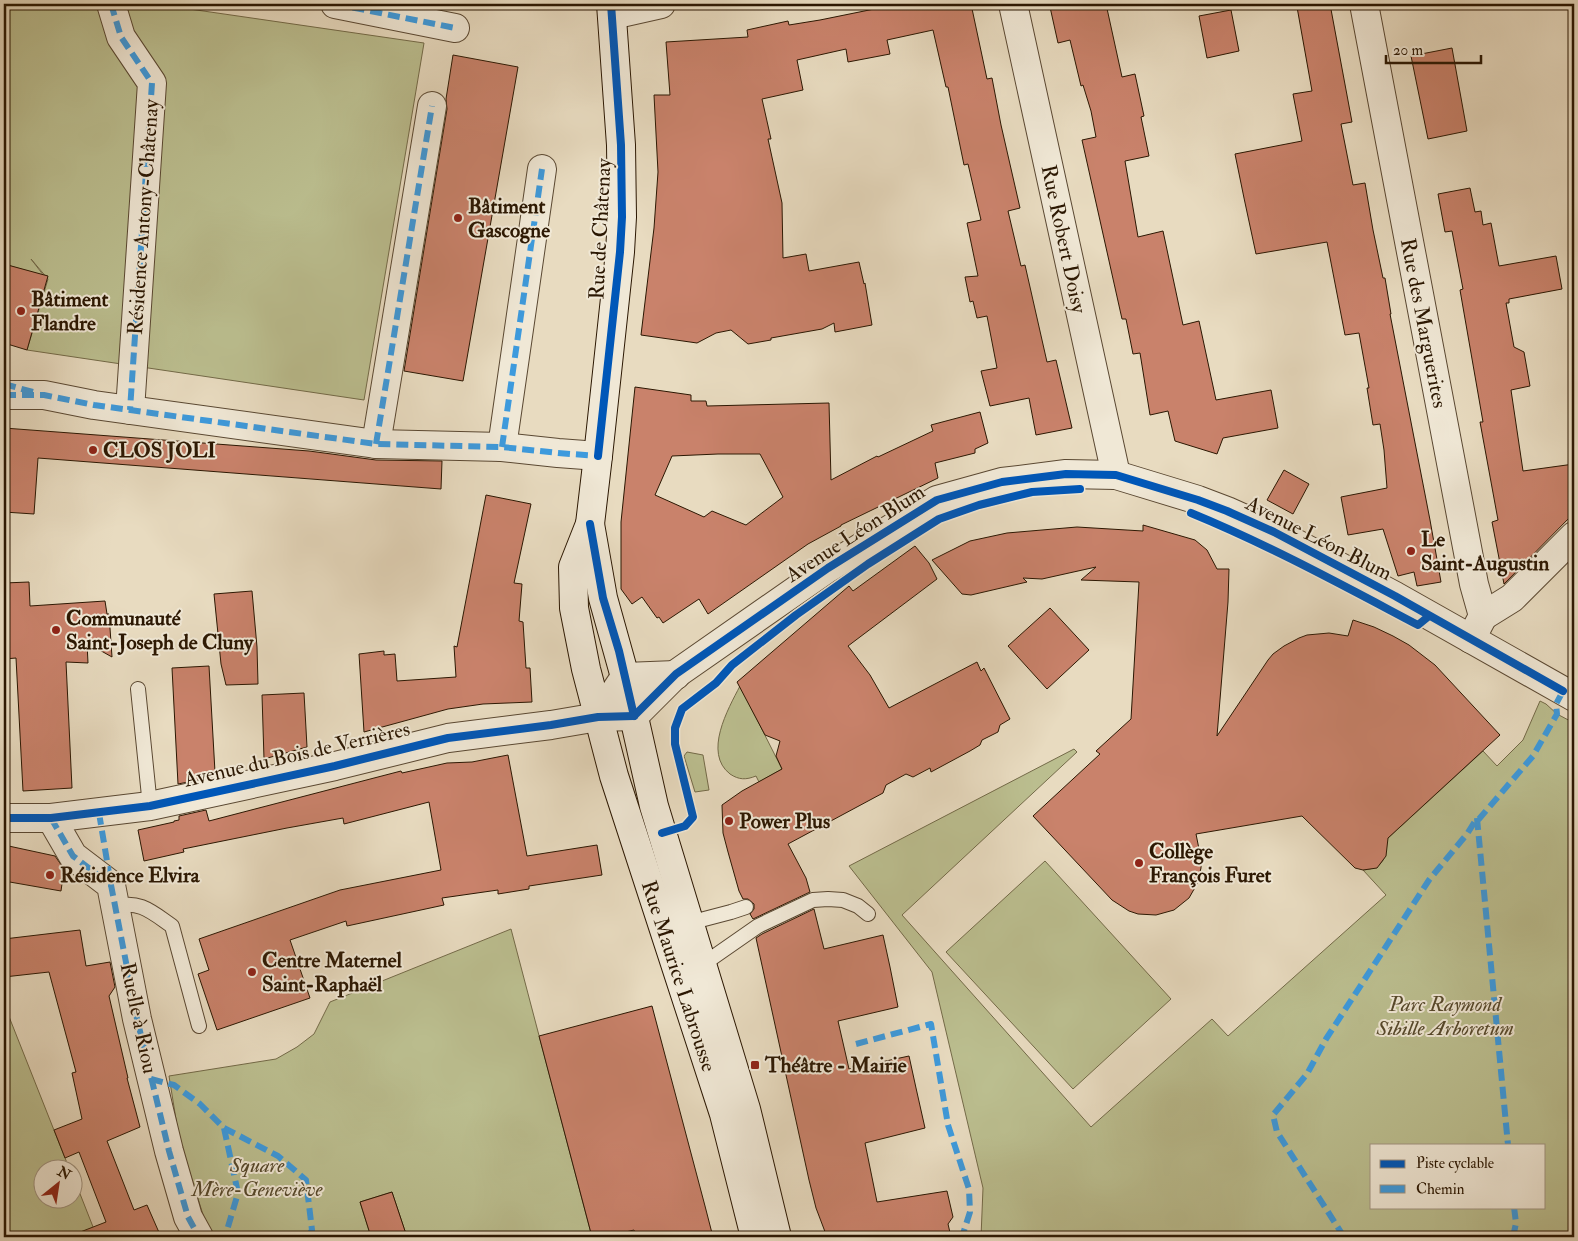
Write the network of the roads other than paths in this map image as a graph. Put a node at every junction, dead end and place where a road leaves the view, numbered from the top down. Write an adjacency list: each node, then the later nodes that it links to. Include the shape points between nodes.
1 (111, 4): 13 (street, Résidence Antony-Châtenay, via 122,37 152,83)
2 (335, 4): 7 (street)
3 (661, 4): 6 (street)
4 (1012, 4): 17 (street, Rue Robert Doisy)
5 (1364, 4): 20 (street, Rue des Marguerites, via 1474,584)
6 (611, 9): 16 (street, Rue de Châtenay, via 621,145 622,218)
7 (455, 28)
8 (432, 106): 14 (street)
9 (542, 169): 15 (street)
10 (4, 384): 12 (street)
11 (4, 395): 12 (street)
12 (44, 395): 13 (street)
13 (130, 410): 14 (street)
14 (376, 444): 15 (street)
15 (502, 447): 16 (street)
16 (598, 456): 18 (street, Rue de Châtenay)
17 (1116, 475): 20 (street, Avenue Léon Blum, via 1198,500 1274,532 1395,596); 21 (street, Avenue Léon Blum, via 1066,474 1002,482 937,500 828,568)
18 (590, 524): 22 (street, Rue de Châtenay, via 603,598); 25 (street, Rue de Châtenay, via 573,567 574,608)
19 (1574, 536): 20 (street)
20 (1477, 628): 24 (street, Avenue Léon Blum)
21 (676, 675): 22 (street); 26 (street, Avenue Léon Blum)
22 (625, 677): 25 (street); 26 (street, Rue de Châtenay)
23 (138, 689): 27 (lane)
24 (1574, 697)
25 (598, 716): 26 (street, Avenue du Bois de Verrières); 27 (street, Avenue du Bois de Verrières, via 448,738); 37 (street, Rue Maurice Labrousse, via 614,776 724,1114)
26 (634, 716): 33 (street, Rue Maurice Labrousse, via 654,806)
27 (150, 806): 29 (street, Avenue du Bois de Verrières)
28 (4, 818): 29 (street, Avenue du Bois de Verrières)
29 (51, 818): 30 (street, Ruelle à Riou, via 73,856 111,885)
30 (116, 907): 35 (lane, via 126,903 143,906 172,926); 36 (street, Ruelle à Riou, via 137,1019 169,1151 188,1217)
31 (746, 907): 33 (lane)
32 (868, 914): 34 (lane, via 843,900 813,900 758,926)
33 (689, 923): 34 (street, Rue Maurice Labrousse)
34 (702, 965): 38 (street, Rue Maurice Labrousse, via 746,1109)
35 (199, 1026)
36 (199, 1237)
37 (755, 1237)
38 (777, 1237)

